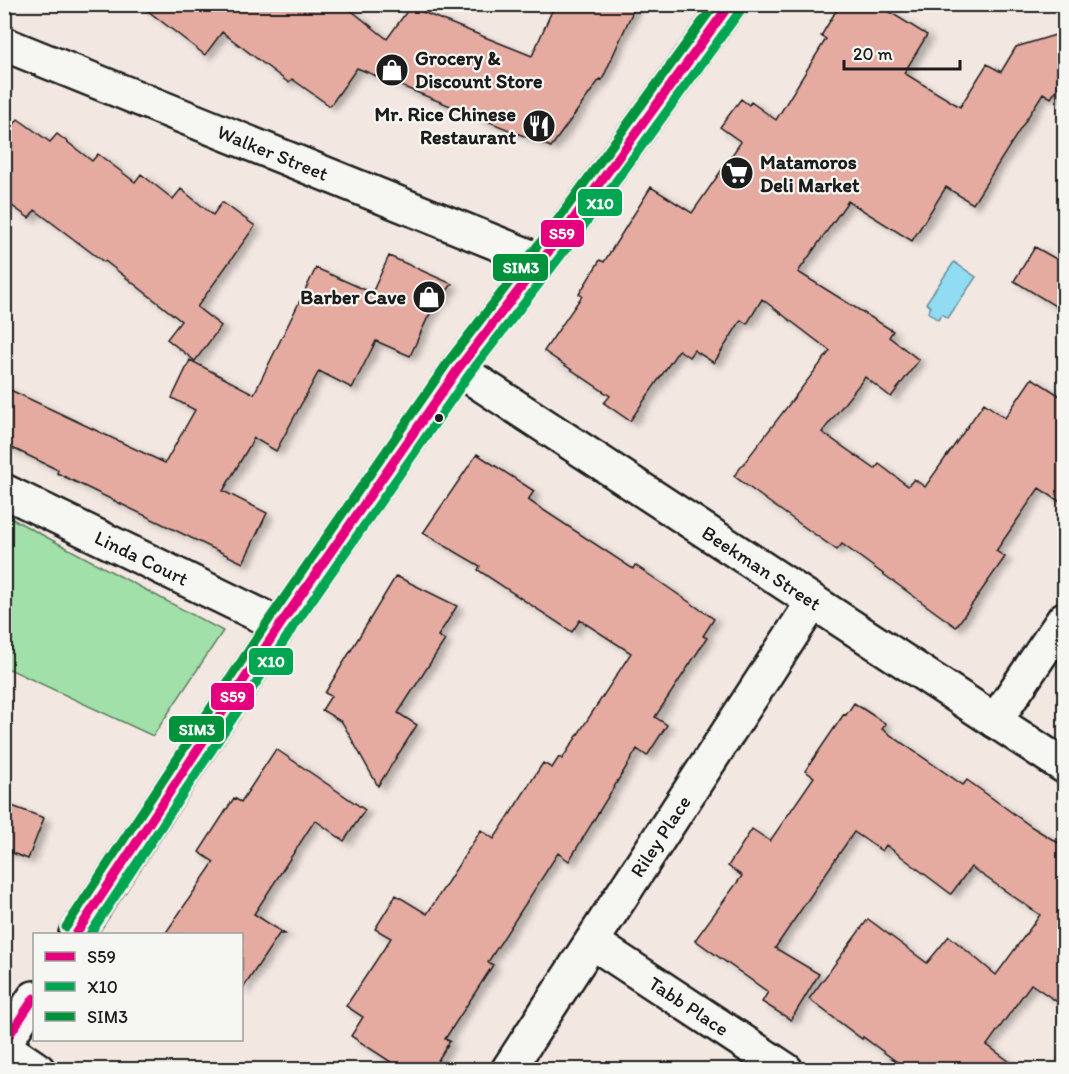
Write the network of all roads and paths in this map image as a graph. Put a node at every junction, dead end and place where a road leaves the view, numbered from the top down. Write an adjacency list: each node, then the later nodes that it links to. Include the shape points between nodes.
1 (730, 4): 3 (street)
2 (4, 44): 3 (street, Walker Street)
3 (542, 261): 4 (street)
4 (458, 369): 6 (street, Beekman Street); 8 (street)
5 (4, 491): 8 (street, Linda Court)
6 (813, 602): 9 (street, Beekman Street); 12 (street, Riley Place)
7 (1065, 619): 9 (street)
8 (280, 626): 11 (street)
9 (995, 721): 10 (street, Beekman Street)
10 (1065, 766)
11 (77, 933)
12 (592, 942): 16 (street, Riley Place); 17 (street, Tabb Place)
13 (33, 1000): 14 (street)
14 (4, 1045): 15 (street)
15 (38, 1070)
16 (508, 1070)
17 (786, 1070)

